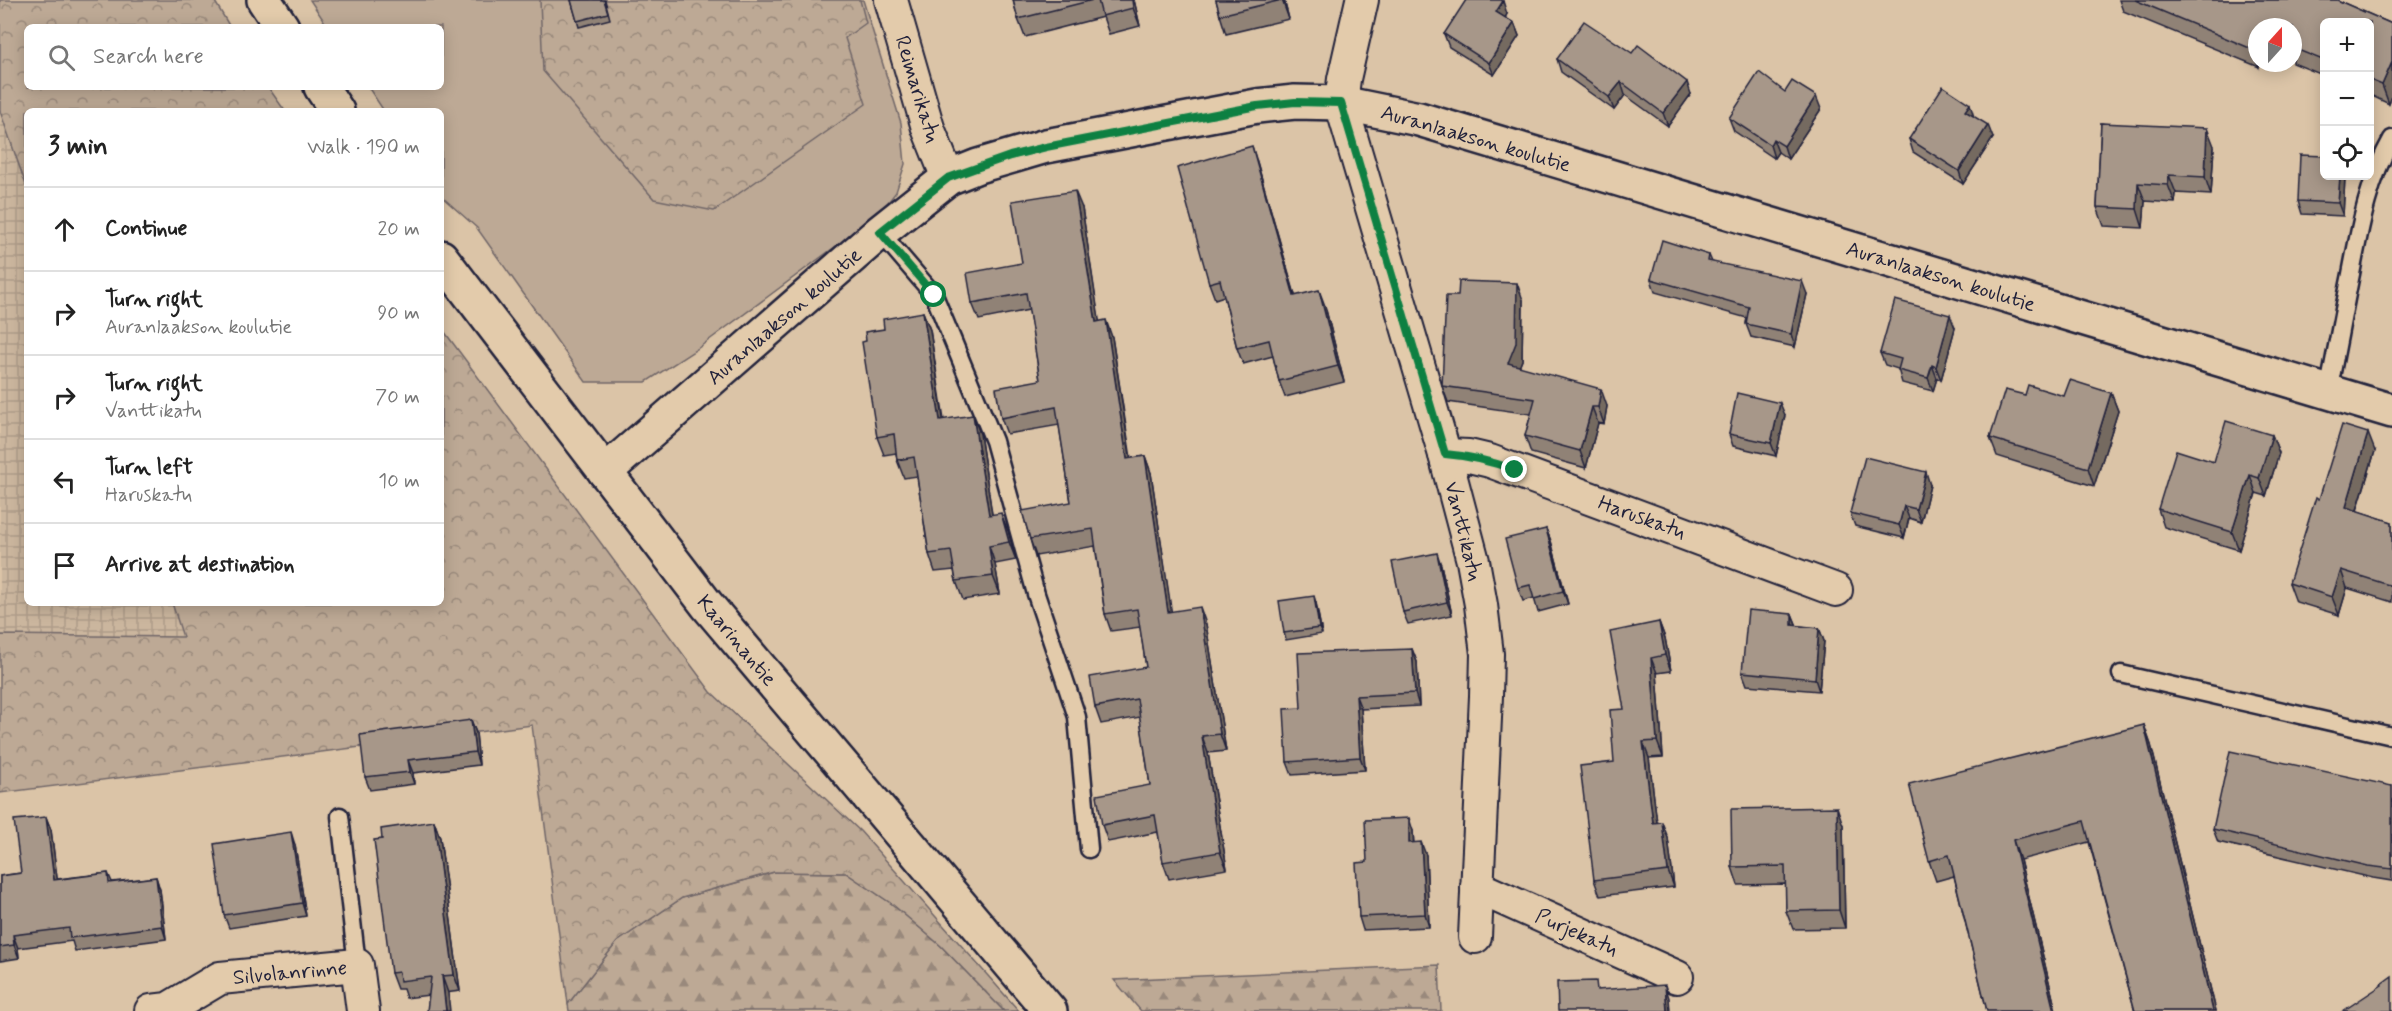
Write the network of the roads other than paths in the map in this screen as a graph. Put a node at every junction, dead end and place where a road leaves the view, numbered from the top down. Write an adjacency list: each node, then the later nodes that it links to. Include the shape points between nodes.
1 (264, 0): 4 (street)
2 (891, 0): 9 (street, Reimarikatu, via 928,128)
3 (1362, 0): 6 (street)
4 (280, 24)
5 (323, 90): 7 (street)
6 (1341, 103): 9 (street, Auranlaakson koulutie, via 1295,102 1245,109 1046,147); 12 (street, Auranlaakson koulutie, via 1419,119); 14 (street, Vanttikatu)
7 (335, 108)
8 (2392, 139): 12 (lane, via 2381,158 2361,221)
9 (948, 178): 10 (street, Auranlaakson koulutie)
10 (880, 232): 15 (street, Auranlaakson koulutie); 20 (lane, via 934,295 994,441 1036,594 1077,717)
11 (444, 261): 15 (street, Kaarinantie)
12 (2328, 392): 13 (street, Auranlaakson koulutie)
13 (2392, 411)
14 (1445, 454): 16 (street, Haruskatu, via 1491,461); 21 (street, Vanttikatu, via 1473,561 1487,654)
15 (605, 472): 27 (street, Kaarinantie, via 707,605)
16 (1836, 590)
17 (2121, 674): 18 (lane)
18 (2392, 736)
19 (340, 816): 23 (lane)
20 (1089, 849)
21 (1477, 887): 22 (street, Vanttikatu); 24 (street, Purjekatu)
22 (1475, 938)
23 (357, 965): 25 (street, Silvolanrinne, via 220,978 168,1009); 26 (street, Silvolanrinne)
24 (1677, 977)
25 (151, 1011)
26 (363, 1011)
27 (1050, 1011)

